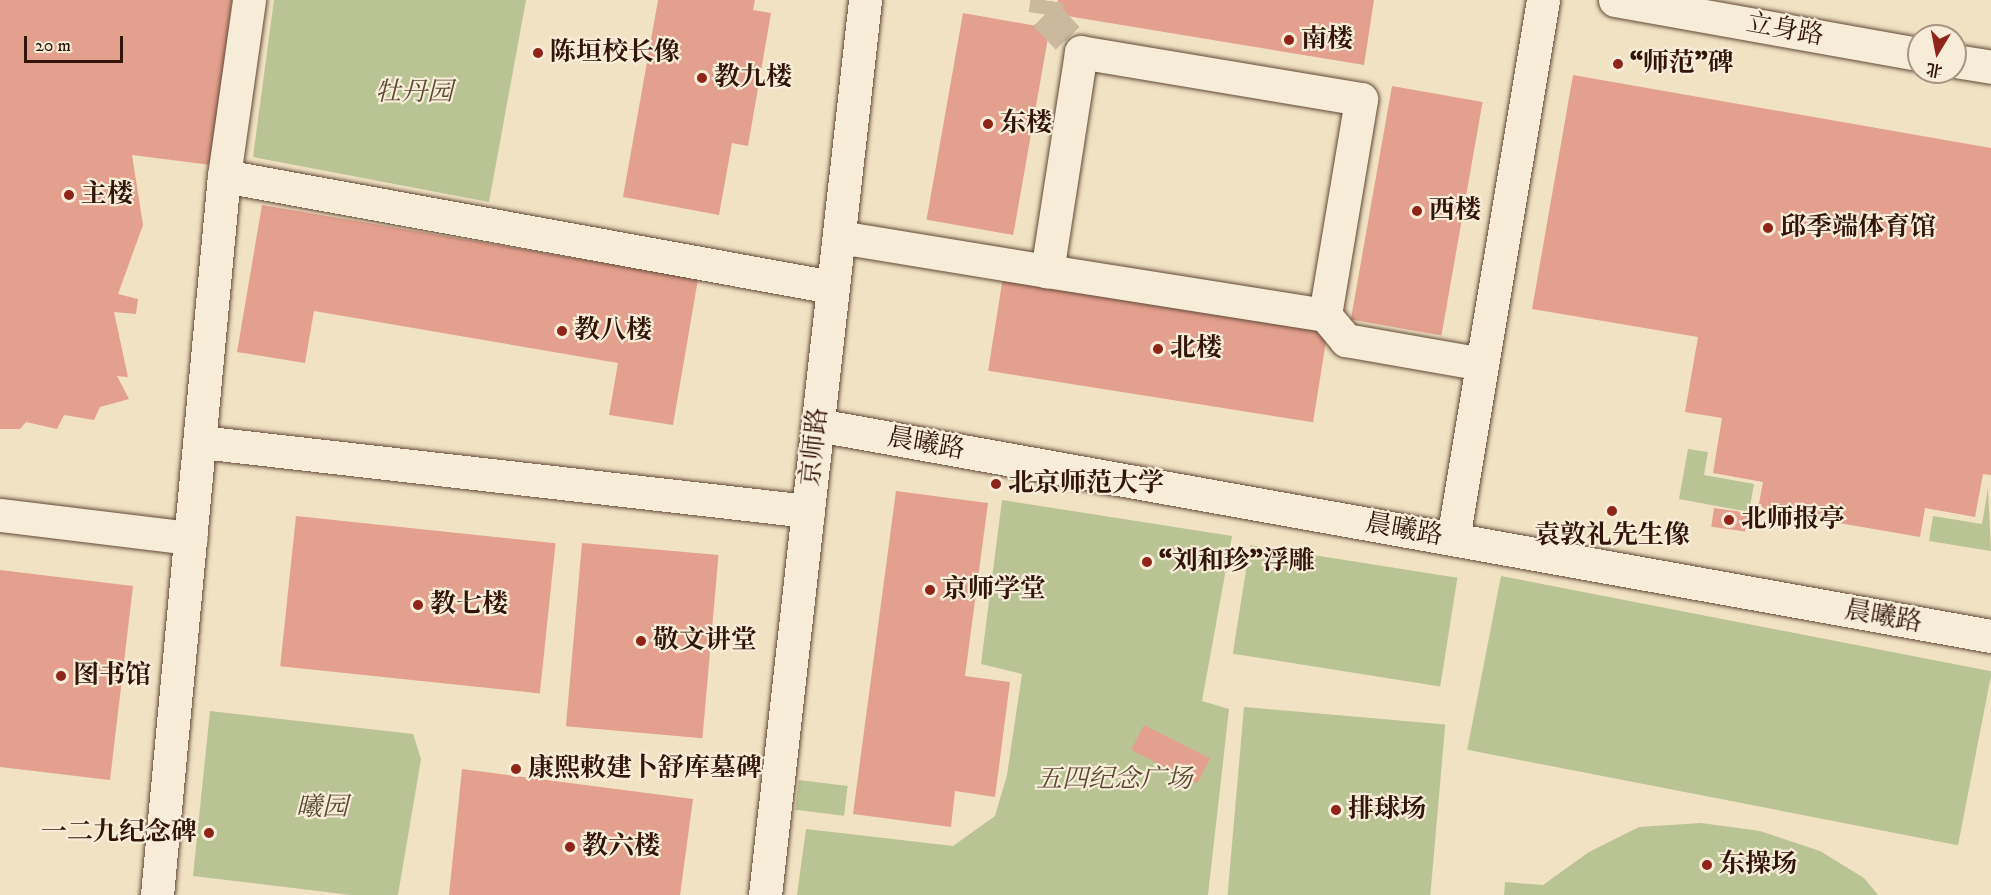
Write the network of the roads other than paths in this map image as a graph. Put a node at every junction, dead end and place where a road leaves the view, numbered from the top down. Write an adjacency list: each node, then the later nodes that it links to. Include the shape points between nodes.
1 (249, 0): 8 (street)
2 (865, 0): 9 (street, 京师路)
3 (1542, 0): 13 (street)
4 (1615, 0): 5 (street, 立身路)
5 (1907, 52)
6 (1967, 63): 7 (street)
7 (1991, 67)
8 (224, 176): 11 (street); 15 (street)
9 (839, 237): 10 (street); 11 (street, 京师路)
10 (1047, 271): 12 (street); 12 (street, via 1081,52 1361,99)
11 (832, 287): 14 (street, 京师路)
12 (1325, 315): 13 (street, via 1346,340)
13 (1482, 364): 19 (street)
14 (818, 425): 16 (street, 京师路); 19 (street, 晨曦路)
15 (201, 442): 16 (street); 18 (street)
16 (808, 511): 22 (street, 京师路)
17 (0, 515): 18 (street)
18 (191, 538): 21 (street)
19 (1453, 539): 20 (street, 晨曦路)
20 (1991, 636)
21 (157, 895)
22 (765, 895)

